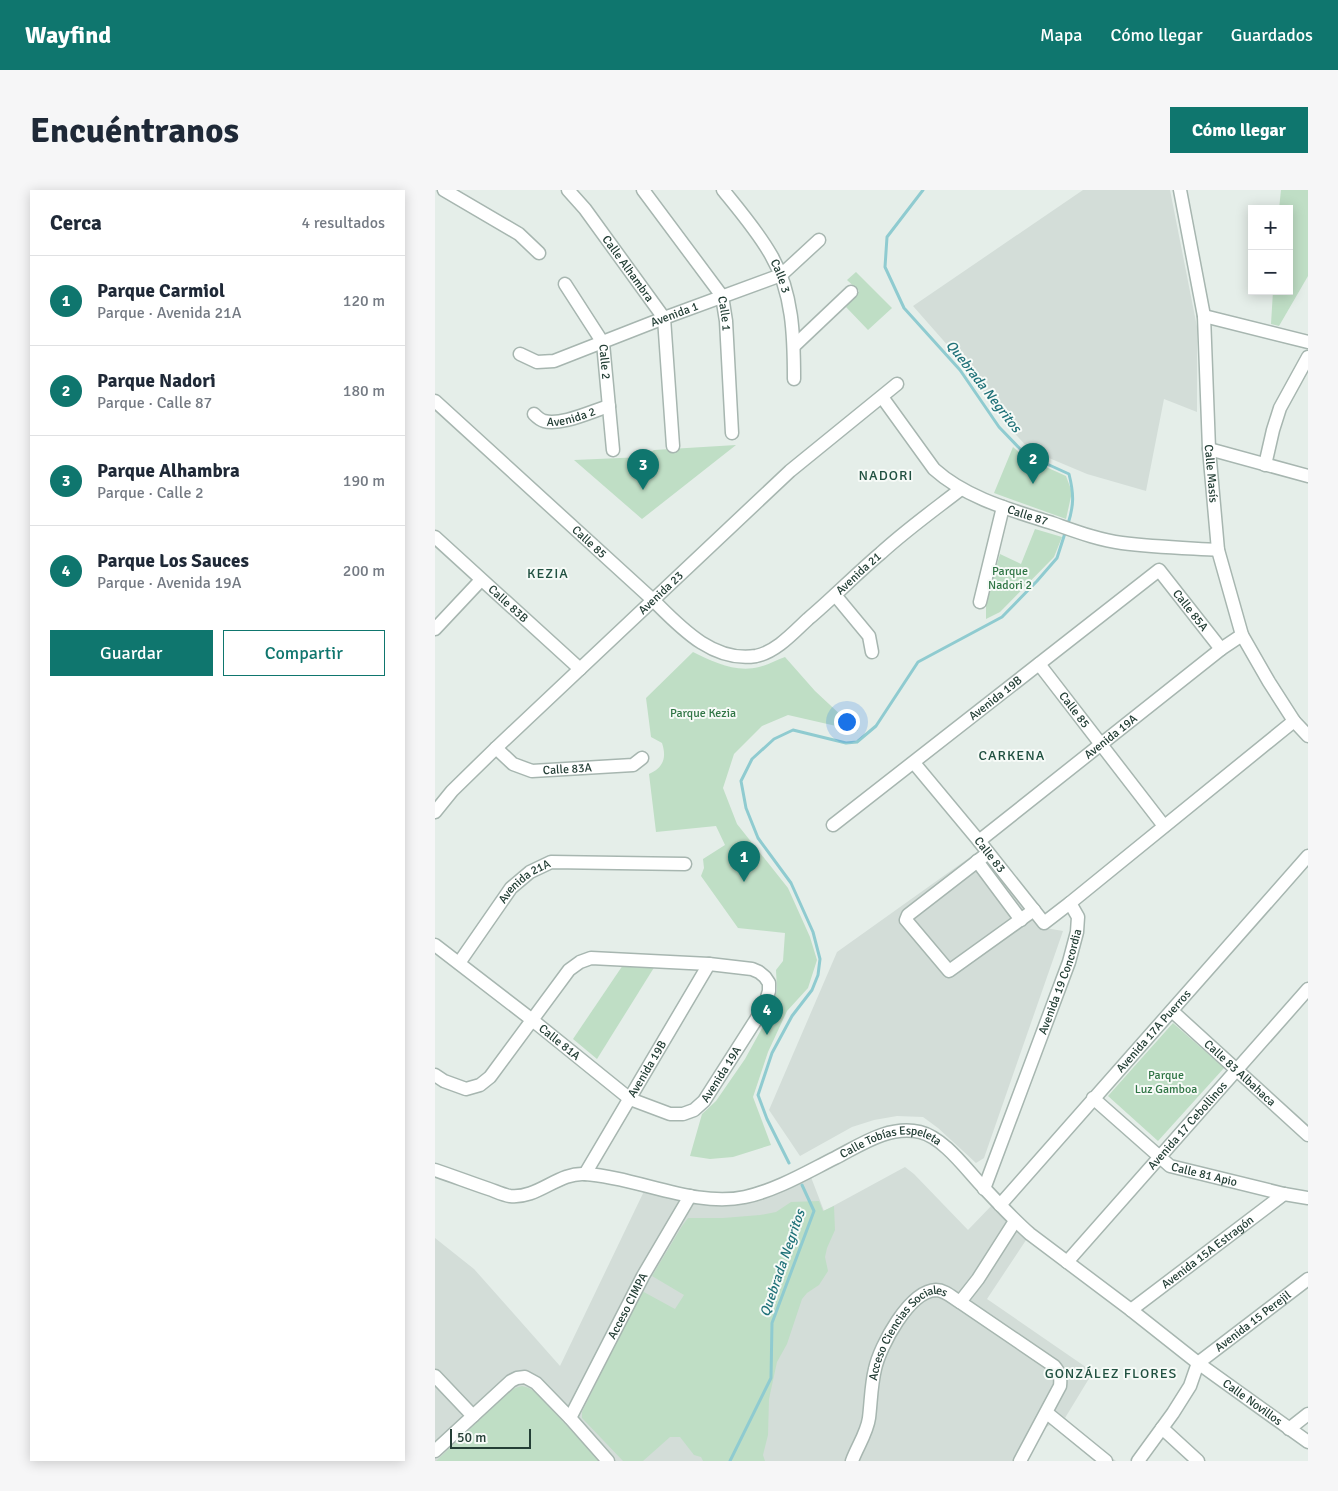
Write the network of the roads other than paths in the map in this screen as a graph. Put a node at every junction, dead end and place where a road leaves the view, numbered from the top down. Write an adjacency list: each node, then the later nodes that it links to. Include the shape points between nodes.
1 (444, 190): 7 (street, via 519,234)
2 (568, 190): 13 (street, Calle Alhambra)
3 (643, 190): 11 (street, Calle 1)
4 (723, 190): 8 (street, Calle 3, via 772,255)
5 (1179, 190): 12 (street, Calle Masís)
6 (819, 240): 8 (street, Avenida 1)
7 (539, 253)
8 (781, 275): 11 (street, Avenida 1); 16 (street, Calle 3, via 790,307)
9 (565, 284): 15 (street, Calle 2)
10 (851, 292): 16 (street)
11 (722, 296): 13 (street, Avenida 1); 25 (street, Calle 1)
12 (1204, 316): 14 (street); 27 (street, Calle Masís)
13 (664, 318): 15 (street, Avenida 1); 26 (street)
14 (1308, 342)
15 (603, 343): 17 (street, Avenida 1, via 554,361 537,362); 23 (street, Calle 2)
16 (794, 346): 19 (street, Calle 3)
17 (520, 354)
18 (1308, 357): 29 (street, via 1280,408)
19 (794, 379)
20 (897, 384): 21 (street, Avenida 23)
21 (882, 397): 31 (street, Calle 87, via 934,469); 38 (street, Avenida 23, via 790,471)
22 (435, 401): 38 (street, Calle 85)
23 (609, 406): 24 (street, Avenida 2, via 550,422); 28 (street, Calle 2)
24 (534, 414)
25 (732, 433)
26 (673, 446)
27 (1209, 449): 29 (street); 34 (street, Calle Masís)
28 (613, 450)
29 (1265, 465): 30 (street)
30 (1308, 476)
31 (961, 489): 32 (street, Calle 87); 37 (street, Avenida 21, via 881,552)
32 (1003, 508): 34 (street, Calle 87, via 1120,543); 39 (street)
33 (435, 538): 36 (street, Calle 83B)
34 (1218, 550): 41 (street, Calle Masís)
35 (1159, 570): 42 (street, Calle 85A); 45 (street, Avenida 19B)
36 (481, 580): 40 (street); 46 (street, Calle 83B)
37 (835, 595): 43 (street, via 869,636); 44 (street, Avenida 21, via 779,645)
38 (653, 600): 44 (street, Calle 85, via 679,626 718,652); 46 (street, Avenida 23)
39 (980, 602)
40 (435, 629)
41 (1242, 635): 42 (street, Avenida 19A); 47 (street, Calle Masís)
42 (1221, 649): 49 (street, Avenida 19A)
43 (872, 652)
44 (757, 656)
45 (1039, 664): 49 (street, Calle 85); 52 (street, Avenida 19B)
46 (581, 669): 50 (street, Avenida 23)
47 (1294, 721): 48 (street, Calle Masís); 55 (street)
48 (1308, 736)
49 (1101, 744): 55 (street, Calle 85); 56 (street, Avenida 19A)
50 (496, 748): 51 (street, Calle 83A, via 513,764 532,771 633,765); 53 (street, Avenida 23)
51 (642, 758)
52 (914, 763): 54 (street, Avenida 19B); 56 (street, Calle 83)
53 (435, 812)
54 (833, 825)
55 (1164, 826): 61 (street)
56 (979, 841): 57 (street, Calle 83)
57 (988, 852): 59 (street); 62 (street, Calle 83)
58 (1308, 856): 68 (street, Avenida 17A Puerros)
59 (977, 861): 63 (street); 63 (street, via 908,915 906,920 949,971)
60 (685, 864): 65 (street, Avenida 21A, via 551,862 530,872 511,888)
61 (1070, 903): 62 (street, Calle 83, via 1044,923); 79 (street, Avenida 19 Concordia, via 1078,917 1069,962)
62 (1033, 910): 63 (street)
63 (1021, 920)
64 (435, 945): 65 (street, Calle 81A)
65 (459, 963): 69 (street, Calle 81A)
66 (709, 964): 69 (street, via 591,958 569,970); 73 (street, Avenida 19B); 74 (street, Avenida 19A, via 752,968 765,977 769,991 765,1006 712,1091)
67 (1308, 989): 70 (street, Avenida 17 Cebollinos)
68 (1172, 1011): 70 (street, Calle 83 Albahaca); 72 (street, Avenida 17A Puerros)
69 (531, 1019): 71 (street, via 490,1077 480,1085 466,1089); 73 (street, Calle 81A)
70 (1237, 1071): 75 (street, Calle 83 Albahaca); 76 (street, Avenida 17 Cebollinos)
71 (435, 1075)
72 (1093, 1098): 76 (street, Calle 81 Apio); 83 (street, Avenida 17A Puerros)
73 (630, 1099): 74 (street, Calle 81A, via 671,1114); 78 (street, Avenida 19B)
74 (694, 1110)
75 (1308, 1135)
76 (1159, 1157): 80 (street, Calle 81 Apio, via 1170,1166); 85 (street, Avenida 17 Cebollinos)
77 (435, 1170): 78 (street, Calle Tobías Espeleta, via 509,1196 523,1196 568,1176)
78 (585, 1174): 81 (street, Calle Tobías Espeleta)
79 (984, 1189): 81 (street, Calle Tobías Espeleta, via 945,1147 921,1133 905,1131 865,1141 766,1191 724,1200); 83 (street, Calle Tobías Espeleta)
80 (1284, 1194): 82 (street, Calle 81 Apio); 88 (street, Avenida 15A Estragón)
81 (690, 1196): 94 (street, Acceso CIMPA, via 643,1276)
82 (1308, 1198)
83 (1000, 1205): 84 (street, Calle Tobías Espeleta)
84 (1015, 1221): 85 (street, Calle Tobías Espeleta); 87 (street, Acceso Ciencias Sociales)
85 (1067, 1262): 88 (street, Calle Tobías Espeleta)
86 (1308, 1278): 89 (street, Avenida 15 Perejil)
87 (960, 1302): 91 (street, via 1059,1372 1061,1386); 100 (street, Acceso Ciencias Sociales, via 942,1291 930,1292 914,1302 897,1322 874,1370 867,1428)
88 (1131, 1310): 89 (street, Calle Tobías Espeleta)
89 (1198, 1363): 95 (street, via 1190,1386); 96 (street, Calle Novillos)
90 (435, 1376): 93 (street)
91 (1047, 1413): 101 (street); 102 (street)
92 (1308, 1414): 96 (street)
93 (473, 1416): 94 (street, via 511,1381 525,1377 536,1383); 98 (street)
94 (570, 1418): 99 (street)
95 (1162, 1428): 103 (street); 104 (street)
96 (1289, 1429): 97 (street, Calle Novillos)
97 (1308, 1442)
98 (435, 1451)
99 (608, 1461)
100 (852, 1461)
101 (1020, 1461)
102 (1106, 1461)
103 (1138, 1461)
104 (1199, 1461)

